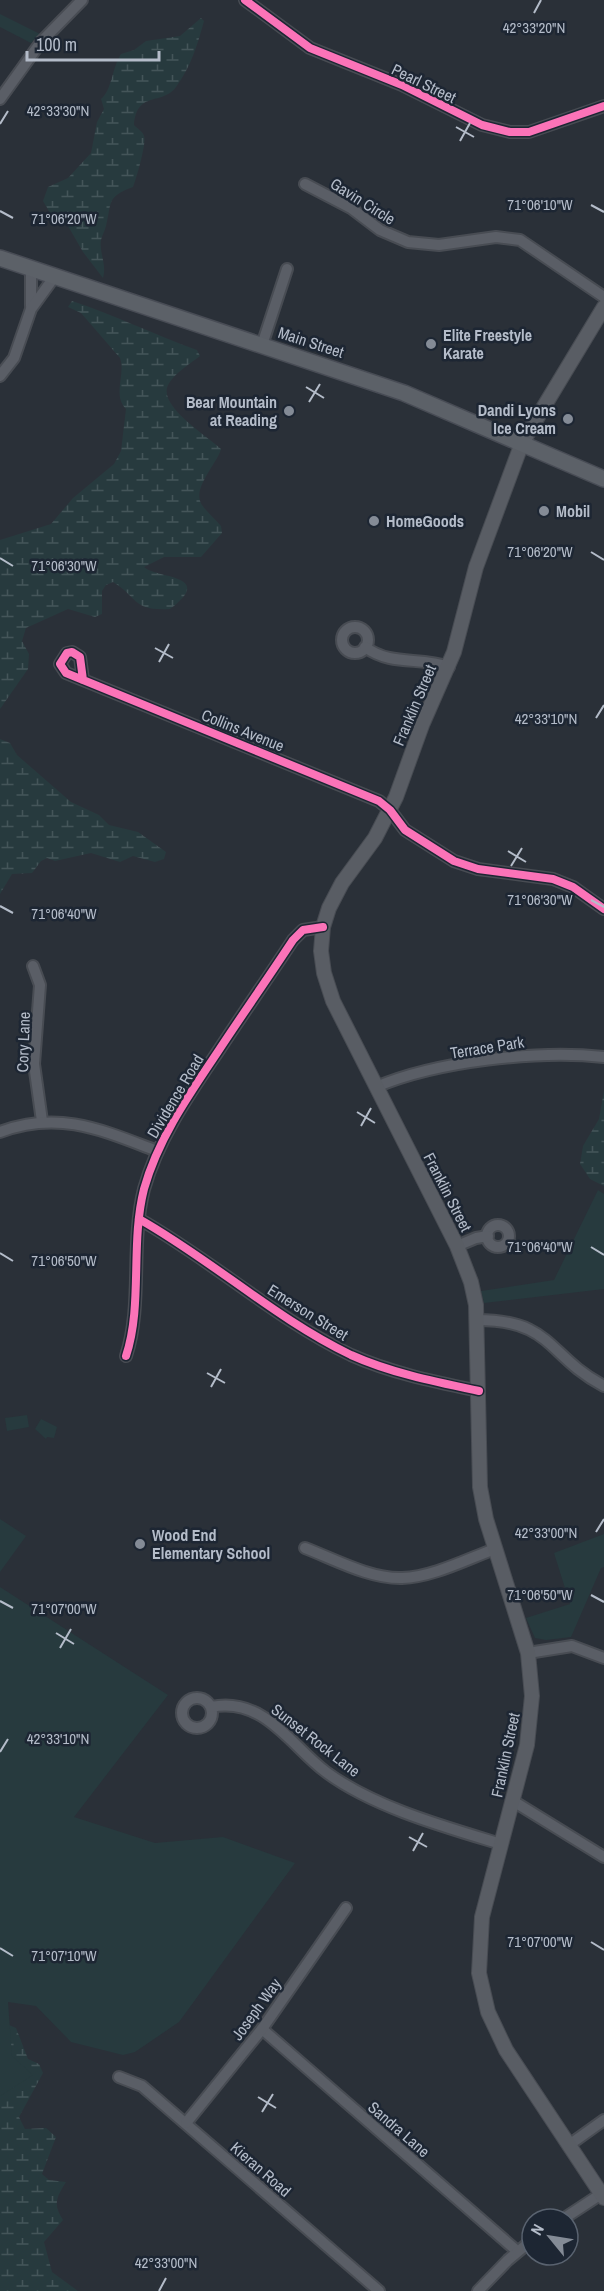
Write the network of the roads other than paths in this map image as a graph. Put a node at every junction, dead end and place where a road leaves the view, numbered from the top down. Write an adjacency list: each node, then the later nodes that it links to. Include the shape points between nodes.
1 (82, 0): 3 (street, via 41,42)
2 (245, 0): 4 (street, Pearl Street, via 310,48 402,85 482,125 529,132)
3 (0, 99)
4 (604, 106)
5 (305, 184): 10 (street, Gavin Circle, via 345,204 380,230 408,242 439,245 496,237 520,240)
6 (0, 258): 7 (main road, Main Street)
7 (31, 268): 9 (main road, Main Street); 12 (street)
8 (287, 269): 13 (street)
9 (55, 276): 12 (street); 13 (main road, Main Street)
10 (604, 297)
11 (604, 307): 15 (main road, Franklin Street)
12 (31, 309): 14 (street, via 14,358)
13 (262, 345): 15 (main road, Main Street, via 404,393)
14 (0, 376)
15 (522, 443): 16 (main road, Main Street); 18 (main road, Franklin Street, via 476,567)
16 (604, 479)
17 (365, 647): 18 (street, via 390,660)
18 (449, 667): 20 (main road, Franklin Street)
19 (83, 680): 20 (street, Collins Avenue, via 368,796)
20 (390, 810): 21 (street, Collins Avenue, via 405,830 453,861 478,869 553,879 573,887); 22 (main road, Franklin Street, via 336,892)
21 (604, 909)
22 (323, 927): 25 (main road, Franklin Street, via 322,961 328,988); 28 (street, Dividence Road, via 303,930 295,937)
23 (33, 966): 26 (street, Cory Lane, via 40,985 34,1064)
24 (604, 1057): 25 (street, Terrace Park, via 500,1058 422,1073)
25 (376, 1087): 31 (main road, Franklin Street)
26 (42, 1121): 27 (street); 28 (street, via 89,1126)
27 (0, 1132)
28 (157, 1151): 29 (street, Dividence Road)
29 (139, 1219): 33 (street, Dividence Road, via 132,1332); 35 (street, Emerson Street, via 349,1353 393,1370)
30 (488, 1236): 31 (street)
31 (456, 1246): 32 (main road, Franklin Street, via 471,1282)
32 (477, 1320): 34 (street, via 509,1321 528,1327 577,1369); 35 (main road, Franklin Street)
33 (126, 1356)
34 (604, 1386)
35 (479, 1391): 37 (main road, Franklin Street, via 480,1487)
36 (305, 1548): 37 (street, via 398,1578 425,1574)
37 (495, 1549): 38 (main road, Franklin Street)
38 (528, 1653): 39 (street, via 572,1646); 41 (main road, Franklin Street, via 531,1720)
39 (604, 1658)
40 (211, 1707): 42 (street, Sunset Rock Lane, via 234,1707 258,1714 281,1729 319,1766 356,1791)
41 (513, 1801): 42 (main road, Franklin Street); 43 (street)
42 (501, 1844): 49 (main road, Franklin Street, via 480,1932 479,1973 484,1998 506,2050)
43 (604, 1857)
44 (346, 1908): 45 (street, Joseph Way)
45 (262, 2029): 48 (street, Joseph Way); 53 (street, Sandra Lane)
46 (119, 2077): 48 (street, Kieran Road, via 140,2084)
47 (604, 2120): 49 (street)
48 (186, 2123): 54 (street, Kieran Road)
49 (569, 2145): 50 (main road, Franklin Street)
50 (603, 2196): 51 (street)
51 (580, 2209)
52 (520, 2249): 53 (street)
53 (517, 2251): 55 (street)
54 (379, 2291)
55 (478, 2291)

